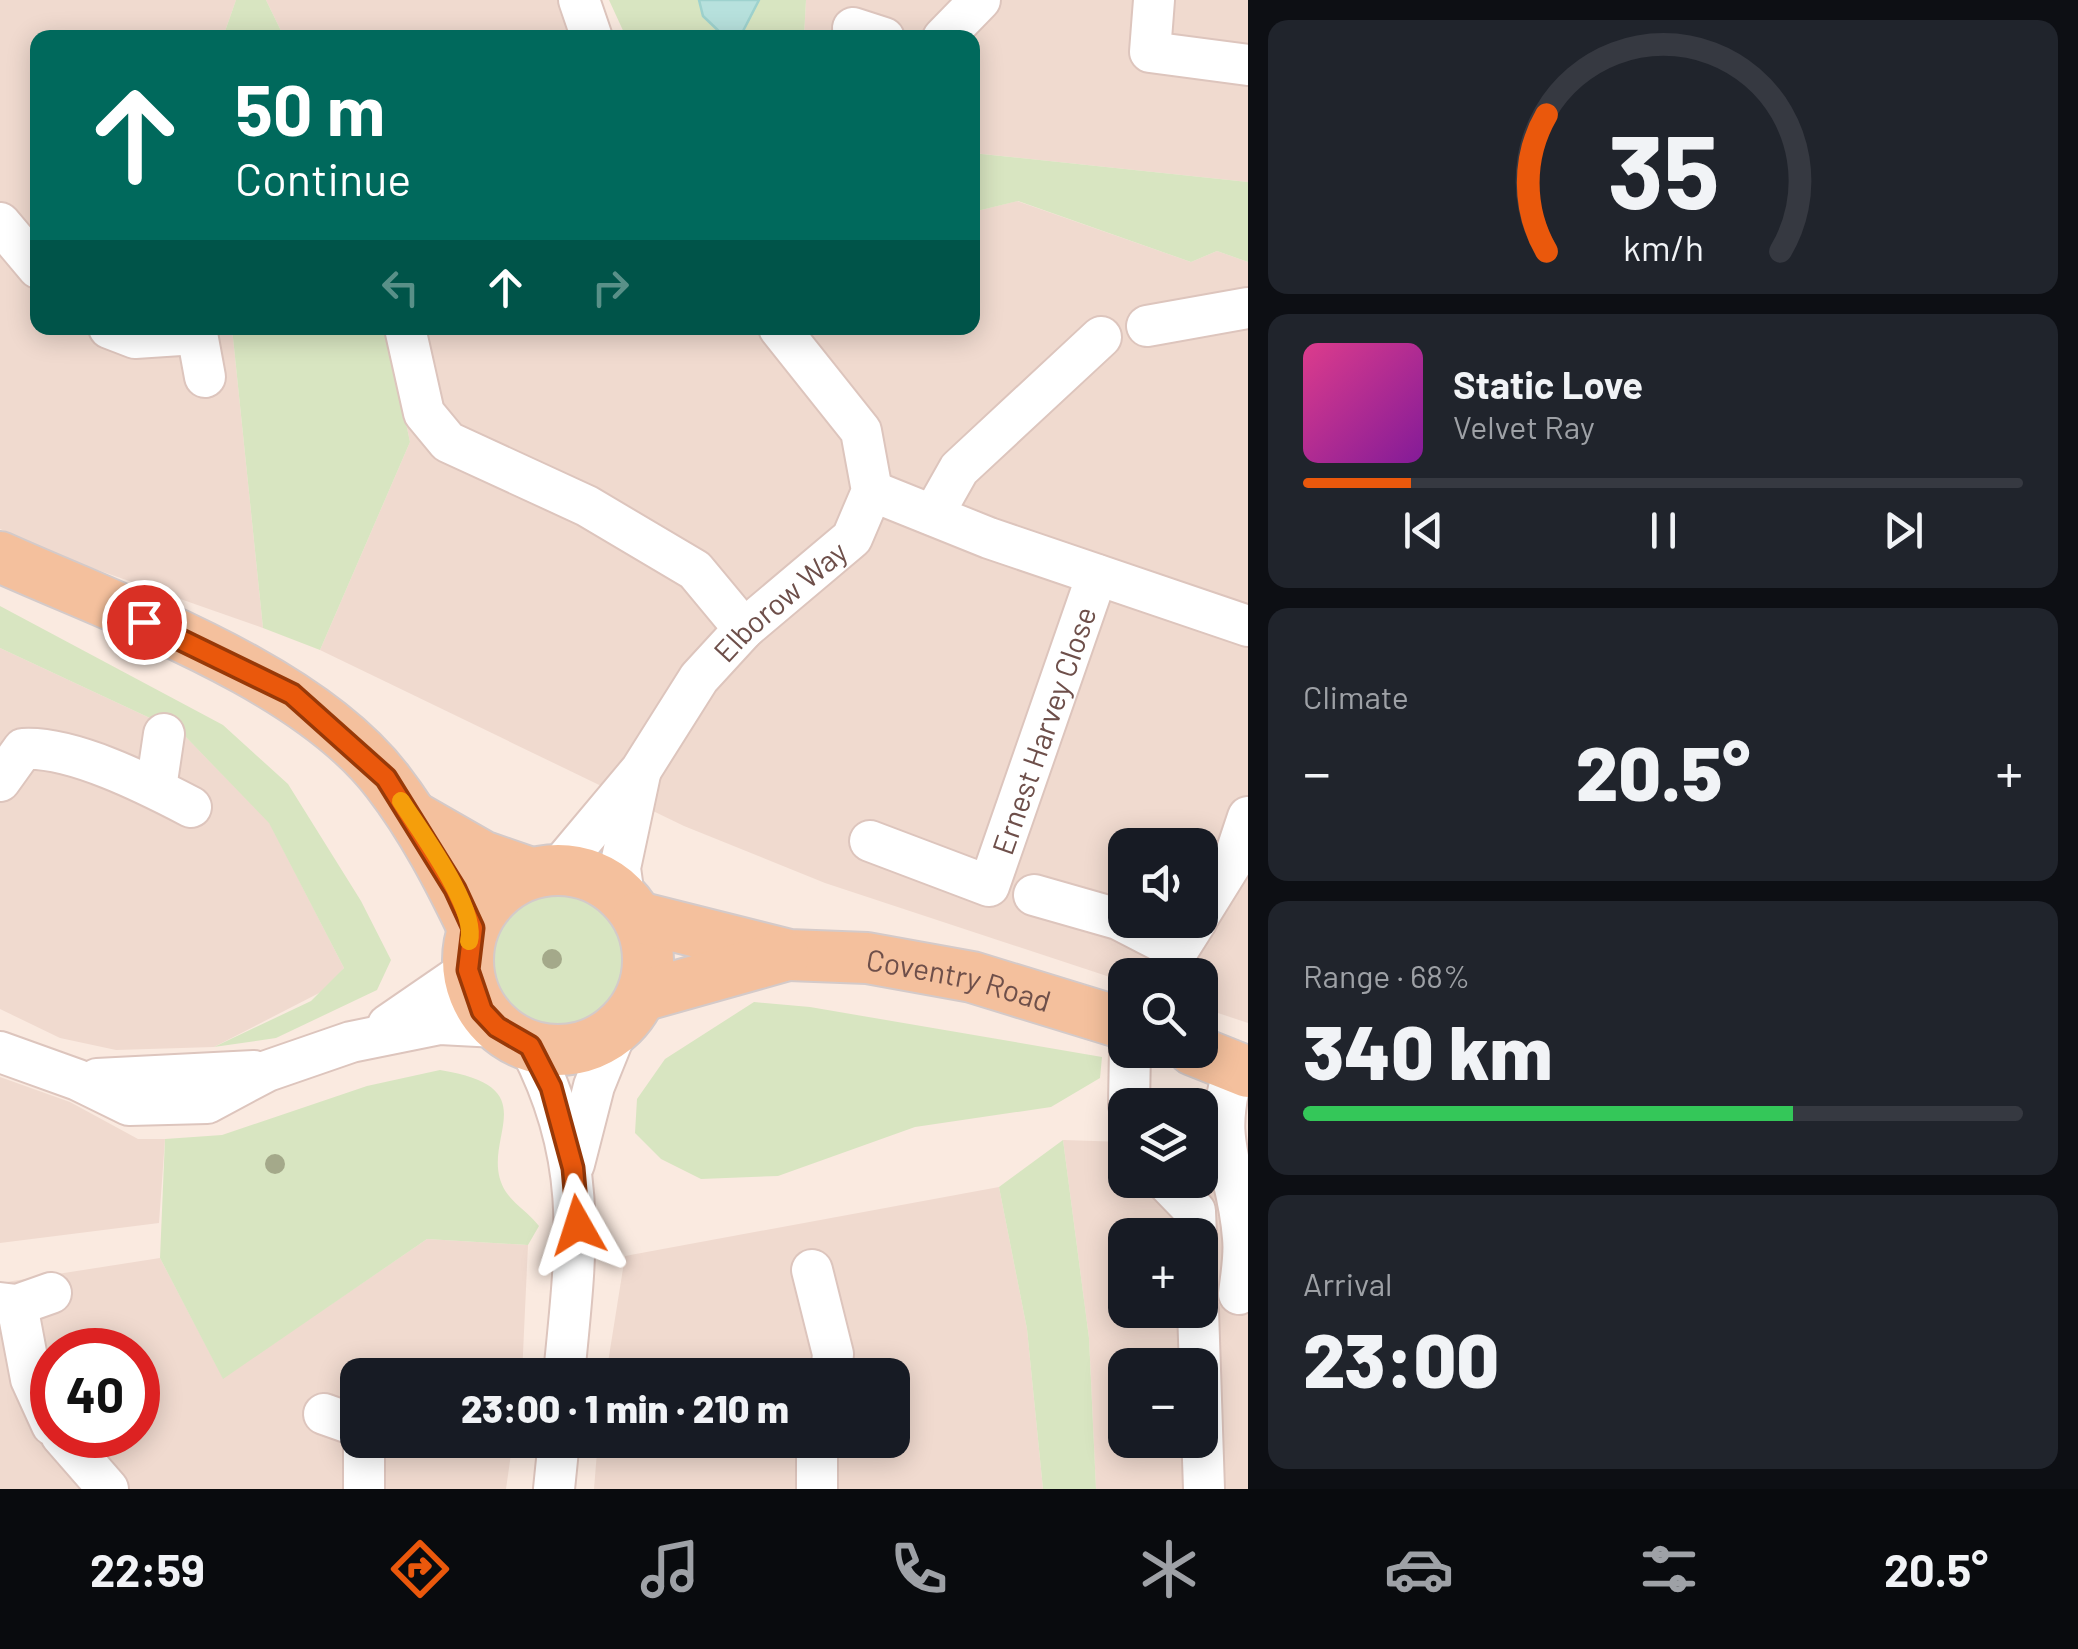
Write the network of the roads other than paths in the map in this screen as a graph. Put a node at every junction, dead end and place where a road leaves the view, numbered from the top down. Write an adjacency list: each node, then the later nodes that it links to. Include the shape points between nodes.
1 (578, 0): 4 (street)
2 (980, 0): 5 (street)
3 (1154, 0): 6 (street, via 1150,52)
4 (589, 30)
5 (951, 30)
6 (1248, 64)
7 (0, 223): 8 (street)
8 (30, 259)
9 (1248, 308): 10 (street)
10 (1148, 326)
11 (127, 335): 12 (street)
12 (161, 335)
13 (197, 335): 17 (street)
14 (407, 335): 23 (street, via 424,413 448,442 588,506 695,570)
15 (785, 335): 18 (street, via 860,432)
16 (1101, 337): 19 (street, via 958,469)
17 (205, 378)
18 (872, 491): 19 (street); 23 (street, Elborow Way, via 852,538)
19 (933, 515): 21 (street)
20 (0, 557): 27 (main road, via 292,694 386,778)
21 (1097, 575): 22 (street); 29 (street, Ernest Harvey Close, via 989,886)
22 (1248, 626)
23 (744, 629): 25 (street, Elborow Way, via 699,678)
24 (164, 734): 26 (street, via 173,798 46,748 23,749)
25 (641, 770): 30 (street, Elborow Way); 33 (street, Elborow Way, via 620,868)
26 (0, 781)
27 (410, 814): 30 (main road, via 482,856); 35 (main road)
28 (1248, 818): 31 (street)
29 (870, 841)
30 (544, 871): 33 (main road, via 584,873); 35 (main road, via 496,894)
31 (1218, 885)
32 (1034, 895): 34 (street)
33 (631, 907): 36 (main road, Coventry Road); 37 (main road, via 648,956)
34 (1108, 916)
35 (470, 949): 39 (main road, via 482,1011); 40 (street)
36 (789, 954): 37 (main road, Coventry Road); 38 (main road, Coventry Road, via 867,958 972,977)
37 (629, 1012): 39 (main road, via 591,1045 560,1051); 43 (street, via 594,1086)
38 (1108, 1019)
39 (513, 1037): 40 (street, via 440,1024); 43 (street, via 551,1087)
40 (368, 1038): 42 (street, via 267,1071 78,1080)
41 (1225, 1063): 47 (street, via 1222,1137 1244,1242)
42 (8, 1068)
43 (573, 1168): 50 (street, via 578,1225)
44 (1182, 1198): 45 (street)
45 (1195, 1218)
46 (812, 1270): 51 (street)
47 (1239, 1294)
48 (22, 1300): 52 (street)
49 (1199, 1328): 61 (street)
50 (566, 1358)
51 (832, 1358)
52 (30, 1370)
53 (81, 1458): 57 (street)
54 (364, 1458): 58 (street)
55 (557, 1458): 59 (street)
56 (817, 1458): 60 (street)
57 (108, 1489)
58 (364, 1489)
59 (554, 1489)
60 (817, 1489)
61 (1204, 1489)

